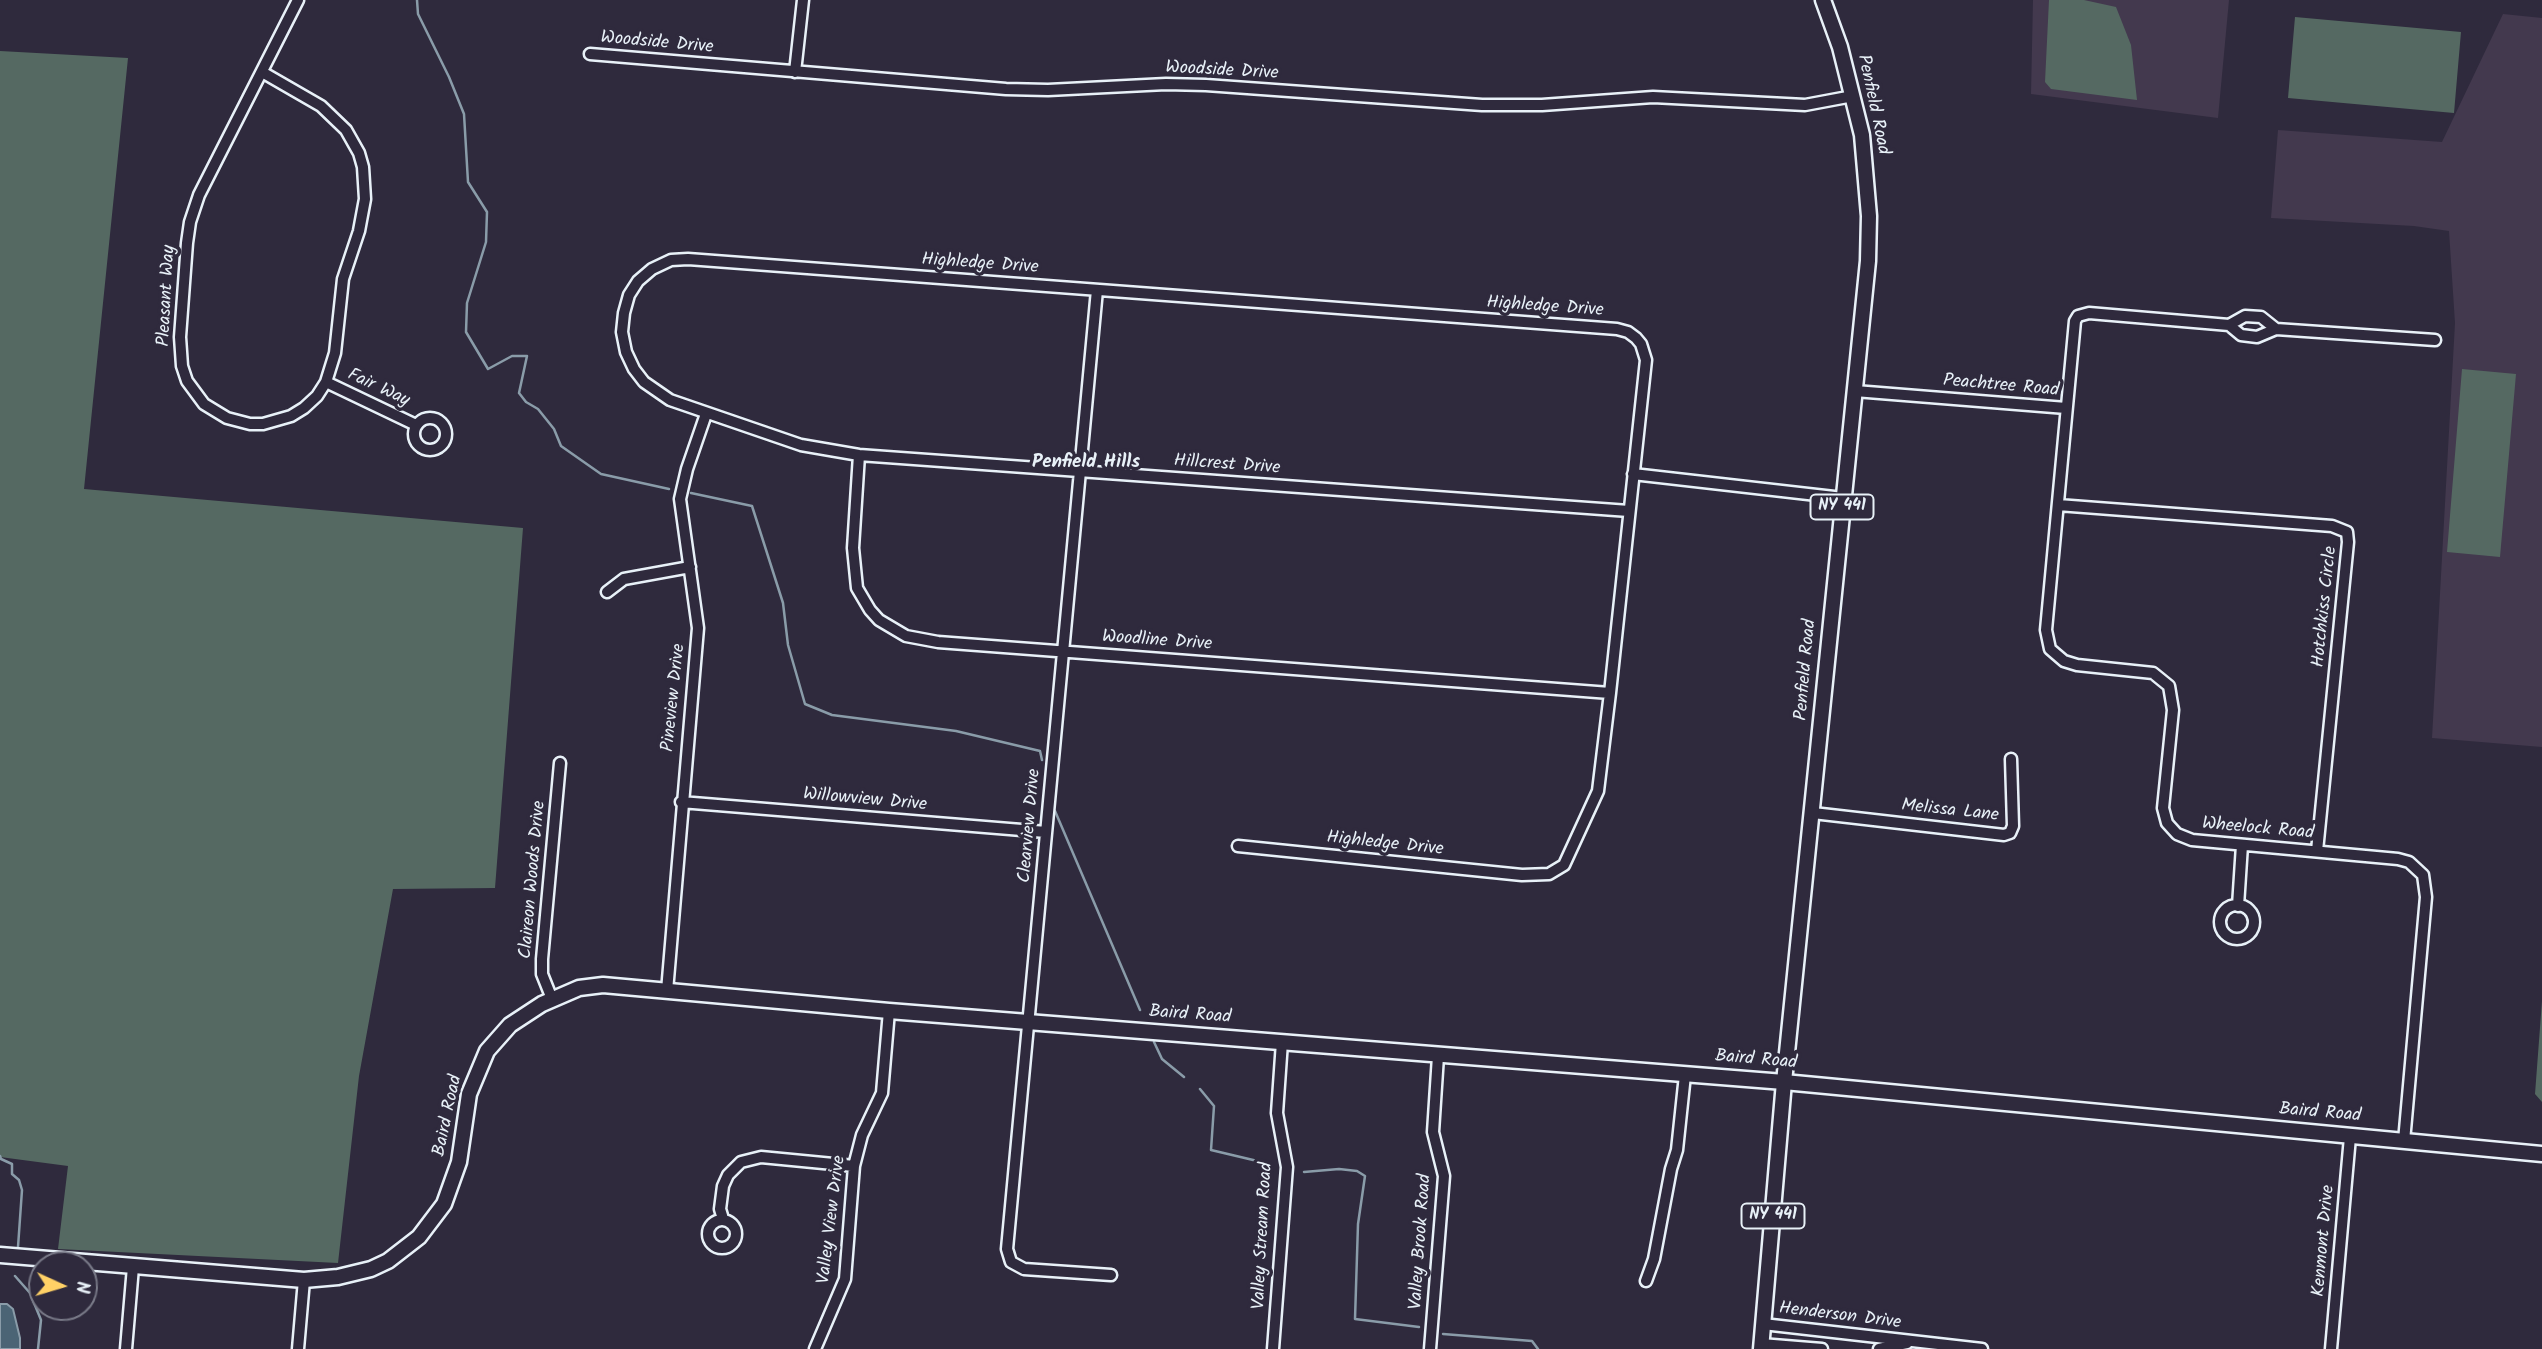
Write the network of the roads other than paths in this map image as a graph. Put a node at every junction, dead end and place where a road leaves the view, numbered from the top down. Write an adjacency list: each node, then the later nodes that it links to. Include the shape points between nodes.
1 (298, 0): 5 (street, Pleasant Way)
2 (803, 0): 6 (street)
3 (1822, 0): 7 (street, Penfield Road / NY 441)
4 (590, 54): 6 (street, Woodside Drive)
5 (262, 72): 13 (street, Pleasant Way, via 330,113 352,141 363,167 365,199 343,279 335,353); 13 (street, Pleasant Way, via 192,215 180,337 182,366 204,404 227,418 250,424 291,416 317,396)
6 (794, 72): 7 (street, Woodside Drive, via 1006,89 1206,85 1482,105 1653,97 1805,105)
7 (1853, 96): 14 (street, Penfield Road / NY 441, via 1865,155 1869,216)
8 (1097, 290): 10 (street, Highledge Drive, via 671,260 638,281 629,295); 19 (street, Clearview Drive); 20 (street, Highledge Drive, via 1628,332 1641,344 1646,360)
9 (2229, 325): 11 (street, Peachtree Road, via 2241,335 2258,337); 11 (street, Peachtree Road, via 2245,316 2261,317); 15 (street, Peachtree Road, via 2083,313 2075,321)
10 (622, 327): 16 (street, Hillcrest Drive, via 626,352 644,382 670,400)
11 (2276, 329): 12 (street, Peachtree Road)
12 (2434, 340)
13 (326, 382): 17 (street, Fair Way)
14 (1855, 391): 15 (street, Peachtree Road); 21 (street, Penfield Road / NY 441)
15 (2066, 408): 22 (street, Wheelock Road)
16 (706, 414): 18 (street, Hillcrest Drive, via 802,445); 24 (street, Pineview Drive, via 681,499)
17 (416, 425)
18 (859, 455): 19 (street, Hillcrest Drive); 26 (street, Woodline Drive, via 854,578 863,601 879,620 920,640)
19 (1080, 471): 23 (street, Hillcrest Drive); 26 (street, Clearview Drive)
20 (1633, 474): 21 (street); 23 (street, Highledge Drive)
21 (1843, 498): 31 (street, Penfield Road / NY 441)
22 (2058, 505): 33 (street, Wheelock Road, via 2046,630 2050,649 2070,664 2144,671 2165,681 2173,701 2164,808 2167,822 2185,838); 35 (street, Hotchkiss Circle, via 2332,526 2347,532)
23 (1629, 511): 27 (street, Highledge Drive)
24 (690, 567): 25 (street, via 624,579); 30 (street, Pineview Drive, via 698,628)
25 (607, 592)
26 (1063, 650): 27 (street, Woodline Drive); 32 (street, Clearview Drive)
27 (1610, 693): 34 (street, Highledge Drive, via 1598,791 1568,858 1555,872 1522,874)
28 (2011, 759): 31 (street, Melissa Lane, via 2010,833)
29 (560, 763): 38 (street, Claireon Woods Drive, via 542,959 542,974)
30 (681, 802): 32 (street, Willowview Drive); 37 (street, Pineview Drive)
31 (1813, 813): 44 (street, Penfield Road / NY 441)
32 (1046, 832): 40 (street, Clearview Drive)
33 (2242, 845): 35 (street, Wheelock Road); 36 (street)
34 (1238, 846)
35 (2317, 851): 46 (street, Wheelock Road, via 2398,859 2423,875 2426,897)
36 (2238, 905)
37 (667, 991): 38 (street, Baird Road, via 603,985); 39 (street, Baird Road)
38 (552, 999): 53 (street, Baird Road, via 510,1025 487,1051 469,1094 454,1183 419,1237 371,1269)
39 (889, 1012): 40 (street, Baird Road); 48 (street, Valley View Drive, via 882,1093 862,1135)
40 (1028, 1022): 41 (street, Baird Road); 52 (street, Clearview Drive, via 1008,1256 1024,1269)
41 (1282, 1042): 42 (street, Baird Road); 61 (street, Valley Stream Road, via 1277,1113 1287,1167)
42 (1438, 1056): 43 (street, Baird Road); 62 (street, Valley Brook Road, via 1433,1132 1444,1176)
43 (1685, 1075): 44 (street, Baird Road); 54 (street, via 1677,1150)
44 (1784, 1082): 45 (street, Baird Road); 55 (street, Penfield Road / NY 441)
45 (2350, 1137): 46 (street, Baird Road); 66 (street, Kenmont Drive)
46 (2403, 1141): 47 (street, Baird Road)
47 (2542, 1154)
48 (854, 1166): 49 (street, via 761,1157 741,1162 723,1186); 60 (street, Valley View Drive, via 845,1279)
49 (723, 1219)
50 (0, 1255): 51 (street, Baird Road)
51 (134, 1267): 53 (street, Baird Road); 58 (street)
52 (1111, 1275)
53 (304, 1280): 59 (street)
54 (1646, 1281)
55 (1763, 1324): 56 (street, Henderson Drive); 57 (street, Penfield Road / NY 441)
56 (1914, 1341): 64 (street, Henderson Drive); 65 (street, Henderson Drive)
57 (1761, 1346): 63 (street, Henderson Drive)
58 (126, 1349)
59 (298, 1349)
60 (815, 1349)
61 (1273, 1349)
62 (1430, 1349)
63 (1822, 1349)
64 (1879, 1349)
65 (1982, 1349)
66 (2332, 1349)

